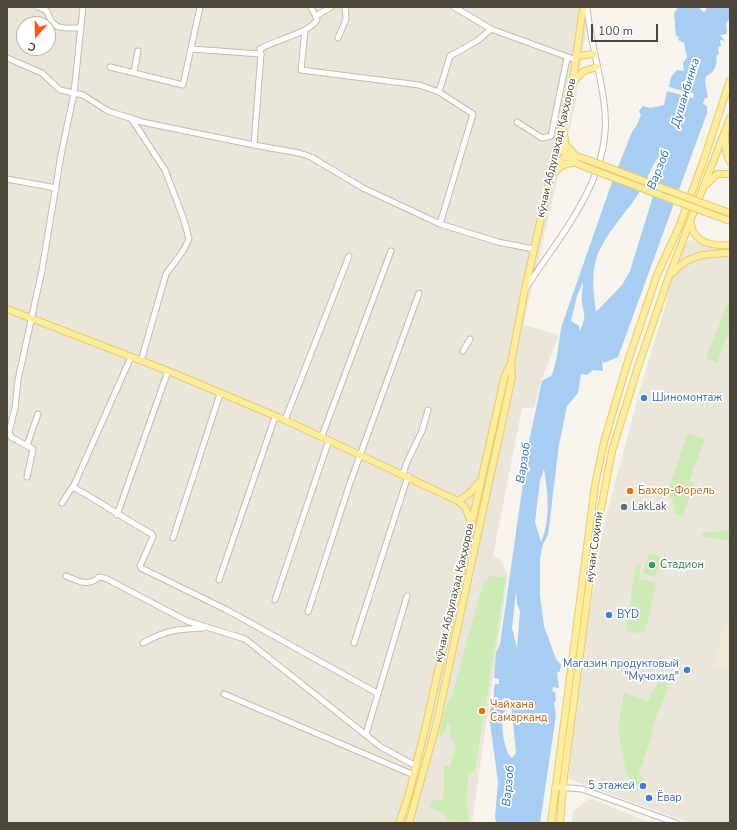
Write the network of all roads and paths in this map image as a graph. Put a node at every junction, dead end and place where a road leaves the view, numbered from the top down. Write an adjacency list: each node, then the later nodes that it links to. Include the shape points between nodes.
1 (38, 7): 11 (street, via 47,11 52,23 57,27)
2 (83, 7): 11 (street)
3 (200, 7): 15 (street)
4 (311, 7): 10 (street)
5 (331, 7): 10 (street)
6 (345, 7): 14 (street, via 346,19)
7 (454, 7): 12 (street)
8 (583, 7): 21 (main road, кӯчаи Абдулаҳад Қаҳҳоров)
9 (587, 7): 18 (street, кӯчаи Абдулаҳад Қаҳҳоров)
10 (316, 16): 13 (street, via 315,23)
11 (81, 28): 28 (street)
12 (491, 29): 20 (street); 27 (street, via 477,42 450,56)
13 (305, 30): 17 (street, via 264,46 260,50); 27 (street, via 301,70 419,85)
14 (338, 38)
15 (191, 49): 17 (street); 24 (street, via 183,86)
16 (138, 51): 24 (street)
17 (261, 54): 35 (street)
18 (594, 54): 21 (main road); 22 (street, кӯчаи Абдулаҳад Қаҳҳоров)
19 (7, 58): 28 (street, via 42,73 60,90)
20 (567, 58): 21 (street); 31 (street, via 551,136 542,138)
21 (576, 58): 26 (main road, кӯчаи Абдулаҳад Қаҳҳоров)
22 (597, 66): 26 (main road, via 584,71); 56 (street, кӯчаи Абдулаҳад Қаҳҳоров, via 605,112 602,152 582,200)
23 (110, 67): 24 (street)
24 (134, 72)
25 (730, 80): 65 (main road, via 703,162 679,227 657,275)
26 (572, 83): 32 (main road, кӯчаи Абдулаҳад Қаҳҳоров)
27 (439, 92): 49 (street, via 471,112 473,116)
28 (74, 93): 29 (street, via 83,95 108,111); 44 (street)
29 (131, 118): 35 (street); 63 (street, via 165,170 189,239 166,274)
30 (730, 118): 33 (main road, кӯчаи Соҳилӣ)
31 (517, 122)
32 (564, 122): 34 (main road, кӯчаи Абдулаҳад Қаҳҳоров); 37 (main road, via 566,145)
33 (725, 129): 38 (main road, via 726,152); 45 (main road, кӯчаи Соҳилӣ)
34 (559, 141): 36 (main road); 40 (main road, кӯчаи Абдулаҳад Қаҳҳоров)
35 (254, 145): 49 (street, via 311,157 363,188)
36 (566, 156): 37 (main road); 39 (main road); 40 (main road)
37 (576, 156): 46 (main road, bridge)
38 (730, 162)
39 (573, 163): 43 (main road, via 560,166); 47 (main road, bridge)
40 (555, 166): 43 (main road, кӯчаи Абдулаҳад Қаҳҳоров)
41 (730, 174): 45 (main road, via 717,174)
42 (7, 180): 44 (street)
43 (551, 183): 51 (main road, кӯчаи Абдулаҳад Қаҳҳоров)
44 (56, 188): 59 (street)
45 (703, 188): 48 (main road, кӯчаи Соҳилӣ)
46 (730, 213)
47 (730, 221)
48 (691, 223): 50 (main road, via 692,232 697,239 710,244); 55 (main road, кӯчаи Соҳилӣ)
49 (440, 224): 51 (street, via 498,242)
50 (730, 245)
51 (534, 249): 56 (main road, кӯчаи Абдулаҳад Қаҳҳоров)
52 (391, 251): 73 (street)
53 (730, 253): 55 (main road, via 693,257 680,265)
54 (349, 256): 72 (street)
55 (668, 279): 66 (main road, кӯчаи Соҳилӣ)
56 (526, 289): 64 (main road, кӯчаи Абдулаҳад Қаҳҳоров)
57 (419, 293): 76 (street)
58 (7, 309): 59 (main road)
59 (31, 317): 62 (main road); 75 (street, via 9,432 11,437)
60 (470, 338): 61 (street)
61 (462, 350)
62 (131, 358): 63 (main road); 80 (street)
63 (141, 361): 67 (main road)
64 (512, 363): 79 (main road, кӯчаи Абдулаҳад Қаҳҳоров, via 505,375); 102 (main road, кӯчаи Абдулаҳад Қаҳҳоров, via 512,377 442,699)
65 (627, 364): 66 (main road, via 631,369); 99 (main road, via 604,442 595,485)
66 (638, 367): 100 (main road, кӯчаи Соҳилӣ, via 612,451 602,499)
67 (168, 371): 68 (main road); 83 (street)
68 (220, 394): 71 (main road); 85 (street)
69 (428, 410): 77 (street, via 422,431 407,462)
70 (38, 414): 75 (street)
71 (275, 416): 72 (main road); 87 (street)
72 (285, 420): 73 (main road)
73 (322, 436): 74 (main road)
74 (329, 440): 76 (main road); 89 (street)
75 (26, 445): 78 (street, via 34,451)
76 (360, 455): 77 (main road); 90 (street)
77 (405, 475): 81 (main road); 93 (street)
78 (27, 477)
79 (479, 482): 81 (main road, via 470,493); 84 (main road, кӯчаи Абдулаҳад Қаҳҳоров)
80 (72, 487): 82 (street); 83 (street, via 112,509)
81 (458, 501): 84 (main road, via 465,506)
82 (62, 502)
83 (117, 515): 94 (street, via 153,536 141,568 227,610)
84 (471, 522): 97 (main road, кӯчаи Абдулаҳад Қаҳҳоров)
85 (173, 538)
86 (66, 576): 91 (street, via 85,583 99,577 105,578 187,621)
87 (219, 580)
88 (407, 596): 94 (street)
89 (275, 600)
90 (308, 612)
91 (210, 628): 92 (street, via 161,633); 96 (street, via 245,639)
92 (143, 643)
93 (354, 643)
94 (378, 693): 96 (street)
95 (224, 694): 98 (street)
96 (366, 734): 97 (street, via 381,747)
97 (416, 766): 98 (main road, кӯчаи Абдулаҳад Қаҳҳоров)
98 (414, 775): 101 (main road, кӯчаи Абдулаҳад Қаҳҳоров)
99 (555, 787): 100 (street); 103 (main road)
100 (564, 787): 104 (main road, кӯчаи Соҳилӣ); 105 (street, via 582,789)
101 (399, 823)
102 (409, 823)
103 (551, 823)
104 (560, 823)
105 (676, 823)

